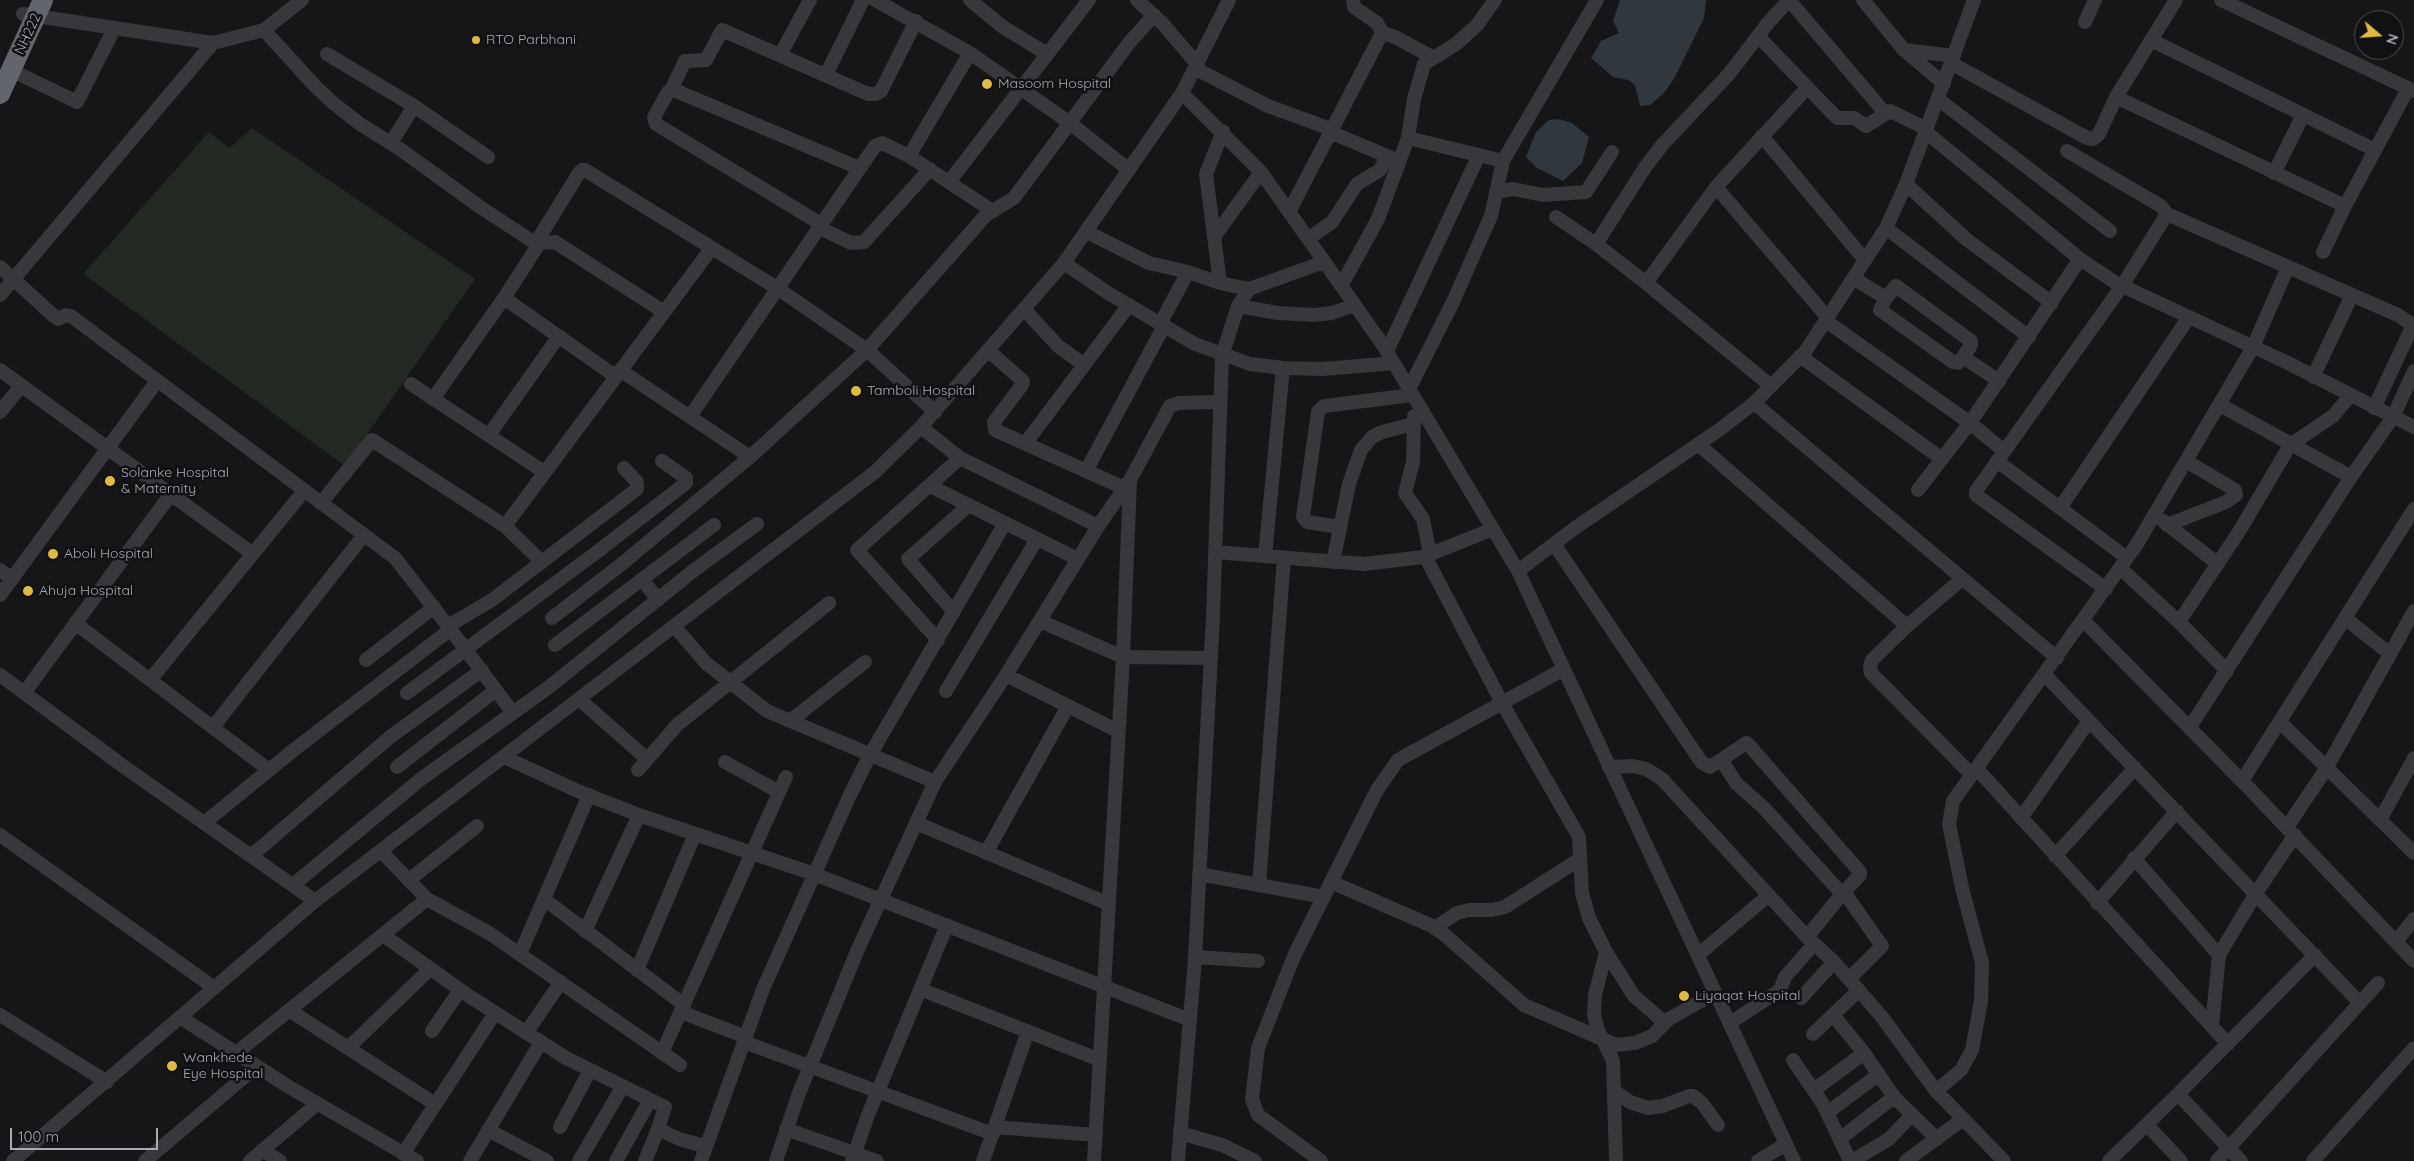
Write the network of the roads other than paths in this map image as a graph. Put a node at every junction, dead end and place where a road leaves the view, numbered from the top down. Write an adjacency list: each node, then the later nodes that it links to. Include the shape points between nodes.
1 (302, 0): 23 (street)
2 (810, 0): 32 (street)
3 (863, 0): 37 (street)
4 (876, 0): 20 (street)
5 (970, 0): 31 (street, via 1003,27)
6 (1090, 0): 31 (street)
7 (1137, 0): 19 (street)
8 (1229, 0): 35 (street)
9 (1353, 0): 24 (street, via 1354,7 1377,23)
10 (1495, 0): 33 (street, via 1463,38)
11 (1597, 0): 64 (street)
12 (1789, 0): 25 (street); 48 (street)
13 (1863, 0): 28 (street)
14 (1974, 0): 34 (street)
15 (2095, 0): 21 (street)
16 (2176, 0): 26 (street)
17 (2221, 0): 42 (street)
18 (33, 8): 22 (street); 36 (highway, NH222)
19 (1154, 15): 35 (street); 50 (street)
20 (916, 21): 29 (street); 37 (street, via 881,91 868,94)
21 (2085, 22)
22 (114, 29): 27 (street); 36 (street, via 77,102)
23 (264, 30): 27 (street); 56 (street, via 327,98)
24 (1383, 34): 33 (street); 51 (street)
25 (1758, 36): 39 (street); 86 (street, via 1729,74 1663,144)
26 (2151, 40): 45 (street); 49 (street)
27 (212, 43): 96 (street)
28 (1904, 50): 34 (street); 38 (street)
29 (970, 53): 40 (street); 62 (street)
30 (327, 54): 47 (street)
31 (1047, 54): 40 (street)
32 (780, 55): 37 (street); 41 (street, via 722,30 706,60 684,61)
33 (1434, 58): 55 (street, via 1422,68)
34 (1952, 60): 38 (street); 45 (street, via 2089,139 2099,134)
35 (1197, 67): 43 (street); 51 (street, via 1268,106)
36 (6, 68): 44 (highway, NH222)
37 (826, 75)
38 (1944, 84): 46 (street)
39 (1807, 88): 48 (street, via 1839,119 1854,118 1866,126); 54 (street)
40 (1019, 89): 50 (street); 70 (street)
41 (671, 90): 65 (street); 79 (street, via 654,117 656,124)
42 (2411, 90): 57 (street)
43 (1182, 93): 52 (street); 67 (street)
44 (0, 94)
45 (2116, 97): 69 (street)
46 (1938, 99): 53 (street); 81 (street)
47 (414, 106): 56 (street); 61 (street)
48 (1885, 113): 53 (street, via 1890,111)
49 (2303, 115): 57 (street); 69 (street)
50 (1070, 123): 67 (street); 75 (street, via 1014,198)
51 (1330, 130): 63 (street); 76 (street)
52 (1223, 131): 68 (street); 83 (street, via 1206,174)
53 (1926, 131): 71 (street); 90 (street)
54 (1762, 136): 72 (street); 89 (street)
55 (1408, 138): 60 (street); 63 (street)
56 (391, 143): 85 (street, via 480,208)
57 (2376, 150): 74 (street)
58 (2067, 151): 77 (street, via 2160,206)
59 (1612, 152): 73 (street, via 1586,192 1543,195 1513,189)
60 (1479, 155): 64 (street); 126 (street)
61 (488, 156)
62 (909, 156): 65 (street, via 878,143); 66 (street)
63 (1393, 158): 84 (street, via 1357,184 1332,222); 100 (street, via 1378,219)
64 (1503, 161): 73 (street)
65 (859, 168): 79 (street)
66 (930, 169): 70 (street); 79 (street, via 864,242 851,243)
67 (1129, 170): 82 (street)
68 (1261, 172): 76 (street); 83 (street)
69 (2274, 173): 74 (street)
70 (949, 182): 75 (street)
71 (1906, 184): 80 (street); 108 (street, via 1966,239)
72 (1716, 187): 99 (street); 115 (street)
73 (1496, 192): 138 (street, via 1491,216)
74 (2345, 206): 88 (street)
75 (991, 210): 121 (street)
76 (1289, 212): 84 (street)
77 (2167, 214): 93 (street); 101 (street)
78 (1556, 217): 86 (street)
79 (820, 226): 102 (street)
80 (1886, 228): 89 (street); 119 (street)
81 (2110, 231)
82 (1087, 232): 92 (street); 95 (street, via 1148,263)
83 (1214, 237): 98 (street)
84 (1308, 239): 91 (street)
85 (536, 242): 87 (street, via 582,170); 106 (street, via 536,250); 113 (street, via 555,242)
86 (1596, 244): 99 (street)
87 (711, 249): 102 (street); 113 (street)
88 (2323, 252)
89 (1864, 259): 97 (street)
90 (2080, 259): 101 (street); 108 (street)
91 (1324, 262): 100 (street); 103 (street)
92 (1064, 263): 109 (street); 112 (street)
93 (2288, 266): 105 (street); 120 (street)
94 (0, 267): 96 (street)
95 (1188, 272): 98 (street); 116 (street)
96 (14, 278): 104 (street); 133 (street, via 55,317 71,316)
97 (1853, 278): 107 (street); 115 (street)
98 (1220, 283): 103 (street)
99 (1646, 283): 137 (street)
100 (1341, 286): 110 (street)
101 (2122, 286): 114 (street); 158 (street)
102 (777, 288): 121 (street); 147 (street)
103 (1249, 289): 111 (street)
104 (0, 295)
105 (2352, 295): 117 (street, via 2398,315); 132 (street)
106 (504, 298): 118 (street); 140 (street)
107 (1886, 298): 125 (street, via 1880,310 1954,363); 125 (street, via 1896,286 1971,341)
108 (2052, 303): 119 (street)
109 (1129, 305): 116 (street); 127 (street)
110 (1355, 305): 111 (street, via 1314,315); 126 (street)
111 (1238, 306): 123 (street)
112 (1024, 309): 122 (street); 127 (street, via 1058,346)
113 (664, 312): 131 (street)
114 (2189, 317): 120 (street); 175 (street)
115 (1827, 319): 124 (street); 149 (street)
116 (1162, 325): 123 (street); 165 (street)
117 (2413, 326): 144 (street)
118 (559, 336): 131 (street); 153 (street)
119 (2029, 336): 134 (street)
120 (2252, 347): 132 (street); 143 (street)
121 (867, 350): 146 (street); 159 (street)
122 (989, 351): 146 (street); 154 (street, via 1023,381 993,427)
123 (1222, 356): 128 (street); 141 (street)
124 (1800, 356): 137 (street); 161 (street)
125 (1963, 356): 134 (street)
126 (1390, 357): 128 (street, via 1323,369); 138 (street)
127 (1084, 365): 154 (street)
128 (1283, 368): 192 (street)
129 (0, 370): 136 (street)
130 (2414, 371): 148 (street)
131 (618, 373): 147 (street); 166 (street)
132 (2313, 376): 139 (street)
133 (157, 381): 157 (street); 171 (street)
134 (1999, 381): 149 (street)
135 (411, 384): 140 (street)
136 (21, 386): 145 (street); 157 (street)
137 (1771, 386): 142 (street)
138 (1413, 395): 150 (street); 184 (street, via 1324,406 1318,412 1303,517 1307,522); 185 (street)
139 (2350, 396): 144 (street); 156 (street, via 2333,416)
140 (433, 399): 153 (street)
141 (1219, 402): 168 (street, via 1173,403); 189 (street)
142 (1754, 403): 155 (street); 203 (street)
143 (2220, 406): 156 (street); 163 (street)
144 (2374, 408): 148 (street)
145 (0, 412)
146 (935, 412): 151 (street)
147 (690, 415): 159 (street)
148 (2393, 417): 152 (street); 167 (street)
149 (1970, 423): 158 (street); 161 (street)
150 (1413, 424): 184 (street, via 1382,432 1365,444 1349,484); 191 (street, via 1413,462 1405,493 1423,519)
151 (921, 427): 160 (street); 217 (street, via 875,472)
152 (2414, 427)
153 (489, 435): 166 (street)
154 (1025, 444): 165 (street)
155 (1698, 444): 188 (street); 218 (street)
156 (2290, 445): 167 (street); 198 (street)
157 (107, 448): 172 (street); 201 (street)
158 (2000, 456): 175 (street); 204 (street, via 1976,495)
159 (750, 457): 211 (street)
160 (960, 458): 169 (street); 183 (street)
161 (1942, 459): 170 (street)
162 (662, 461): 222 (street, via 686,478 686,483)
163 (2186, 461): 177 (street); 181 (street, via 2235,490 2236,494 2226,502)
164 (624, 468): 195 (street, via 637,482 637,489)
165 (1086, 471): 168 (street)
166 (544, 472): 182 (street)
167 (2351, 477): 231 (street)
168 (1127, 484): 183 (street); 224 (street)
169 (930, 486): 174 (street); 220 (street, via 857,550)
170 (1918, 490)
171 (304, 491): 173 (street); 190 (street)
172 (171, 494): 190 (street); 216 (street)
173 (321, 504): 182 (street, via 372,440); 186 (street)
174 (968, 505): 179 (street); 210 (street, via 908,559)
175 (2060, 508): 197 (street)
176 (2414, 508): 212 (street)
177 (2154, 515): 181 (street); 197 (street)
178 (757, 524): 206 (street)
179 (1005, 524): 187 (street); 210 (street)
180 (714, 525): 202 (street)
181 (2168, 525): 198 (street)
182 (505, 526): 195 (street)
183 (1098, 526): 194 (street)
184 (1340, 527): 196 (street)
185 (1493, 529): 191 (street); 200 (street)
186 (364, 535): 208 (street, via 395,558); 248 (street)
187 (1037, 539): 194 (street); 238 (street)
188 (1554, 544): 200 (street); 254 (street, via 1702,762 1710,766)
189 (1215, 552): 192 (street); 225 (street)
190 (253, 554): 235 (street)
191 (1428, 555): 196 (street, via 1364,564); 242 (street)
192 (1265, 556): 193 (street)
193 (1284, 558): 196 (street); 289 (street)
194 (1078, 559): 214 (street)
195 (542, 562): 219 (street)
196 (1333, 562)
197 (2124, 563): 204 (street); 215 (street)
198 (2218, 564): 215 (street)
199 (0, 570): 201 (street)
200 (1518, 571): 229 (street)
201 (12, 579): 205 (street)
202 (642, 579): 206 (street); 221 (street)
203 (1962, 579): 218 (street); 226 (street)
204 (2106, 589): 213 (street)
205 (0, 595)
206 (658, 600): 244 (street)
207 (829, 603): 236 (street)
208 (434, 607): 219 (street); 227 (street)
209 (2414, 611): 223 (street)
210 (954, 612): 220 (street)
211 (552, 618)
212 (2345, 618): 223 (street); 247 (street)
213 (2083, 620): 226 (street); 249 (street)
214 (1040, 621): 224 (street); 233 (street)
215 (2179, 622): 231 (street)
216 (76, 623): 235 (street); 239 (street)
217 (674, 626): 236 (street, via 706,663); 241 (street)
218 (1907, 626): 261 (street, via 1872,660 1871,673)
219 (450, 627): 222 (street); 260 (street)
220 (938, 640): 251 (street)
221 (555, 644)
222 (467, 650): 230 (street); 240 (street)
223 (2390, 654): 259 (street)
224 (1123, 657): 225 (street); 250 (street)
225 (1211, 658): 286 (street)
226 (2057, 658): 234 (street)
227 (366, 660)
228 (865, 662): 245 (street)
229 (1564, 669): 242 (street); 257 (street)
230 (482, 670): 237 (street); 281 (street, via 390,738)
231 (2227, 671): 249 (street)
232 (0, 675): 239 (street)
233 (1006, 675): 243 (street); 264 (street)
234 (2045, 675): 246 (street); 261 (street)
235 (150, 680): 248 (street)
236 (730, 682): 241 (street, via 677,725 642,764); 245 (street, via 767,711)
237 (496, 690): 244 (street); 256 (street)
238 (946, 691)
239 (24, 693): 271 (street)
240 (407, 693)
241 (579, 699): 252 (street)
242 (1502, 703): 284 (street, via 1577,831); 288 (street, via 1398,760 1378,790)
243 (1068, 706): 250 (street); 279 (street)
244 (513, 713): 290 (street, via 422,779)
245 (790, 721): 251 (street)
246 (2089, 721): 258 (street); 269 (street)
247 (2280, 722): 259 (street); 263 (street)
248 (213, 727): 260 (street)
249 (2190, 727): 263 (street)
250 (1118, 731): 300 (street)
251 (870, 755): 264 (street); 285 (street)
252 (504, 757): 266 (street); 277 (street)
253 (2414, 758): 270 (street)
254 (1721, 760): 291 (street, via 1736,783 1764,808); 291 (street, via 1748,744 1860,872)
255 (725, 762): 265 (street)
256 (397, 767)
257 (1609, 767): 293 (street, via 1633,766 1646,769 1662,779); 310 (street)
258 (2135, 768): 267 (street); 282 (street)
259 (2326, 769): 270 (street); 274 (street)
260 (269, 770): 271 (street)
261 (1975, 772): 269 (street); 364 (street, via 1953,801 1949,824 1982,963 1981,1001 1972,1050 1961,1070)
262 (786, 777): 265 (street)
263 (2242, 781): 274 (street)
264 (935, 782): 272 (street)
265 (779, 792): 278 (street)
266 (589, 795): 268 (street); 296 (street)
267 (2177, 811): 283 (street); 292 (street)
268 (639, 815): 275 (street); 304 (street)
269 (2021, 818): 282 (street)
270 (2380, 820): 280 (street)
271 (204, 823): 281 (street)
272 (916, 823): 279 (street); 297 (street)
273 (478, 826): 287 (street)
274 (2291, 831): 292 (street); 307 (street)
275 (695, 834): 278 (street); 318 (street)
276 (3, 842): 322 (street)
277 (381, 851): 287 (street); 298 (street)
278 (751, 853): 285 (street); 330 (street)
279 (986, 853): 300 (street)
280 (2414, 853)
281 (251, 856): 290 (street)
282 (2055, 856): 299 (street)
283 (2134, 858): 299 (street); 311 (street)
284 (1580, 859): 303 (street, via 1505,907 1457,913); 308 (street, via 1586,910)
285 (814, 874): 297 (street); 344 (street, via 763,989)
286 (1199, 874): 289 (street); 313 (street)
287 (409, 880): 295 (street)
288 (1332, 882): 294 (street); 303 (street)
289 (1259, 885): 294 (street)
290 (293, 886): 298 (street)
291 (1843, 893): 306 (street); 319 (street, via 1882,946)
292 (2256, 893): 311 (street); 312 (street)
293 (1769, 896): 306 (street); 310 (street)
294 (1324, 897): 410 (street, via 1294,956 1258,1048 1252,1099 1258,1116)
295 (427, 899): 305 (street); 309 (street, via 489,932)
296 (544, 899): 304 (street); 309 (street)
297 (881, 900): 302 (street); 356 (street)
298 (315, 901): 322 (street)
299 (2097, 903): 339 (street)
300 (1109, 904): 323 (street)
301 (2414, 919): 307 (street)
302 (946, 925): 323 (street); 324 (street)
303 (1434, 928): 346 (street, via 1445,934 1524,1005)
304 (584, 931): 318 (street)
305 (383, 935): 317 (street); 331 (street)
306 (1810, 940): 316 (street); 338 (street, via 1780,990)
307 (2396, 942): 315 (street)
308 (1606, 952): 337 (street, via 1634,996); 346 (street, via 1595,995 1594,1015)
309 (520, 954): 320 (street)
310 (1698, 955): 327 (street)
311 (2219, 955): 339 (street)
312 (2315, 955): 329 (street); 347 (street)
313 (1195, 957): 314 (street); 336 (street)
314 (1258, 961)
315 (2414, 961)
316 (1834, 962): 319 (street); 328 (street)
317 (430, 968): 325 (street); 348 (street)
318 (637, 970): 330 (street)
319 (1849, 979): 326 (street)
320 (561, 982): 342 (street); 350 (street)
321 (2378, 983): 329 (street)
322 (214, 987): 335 (street)
323 (1105, 988): 336 (street); 353 (street)
324 (920, 989): 341 (street); 365 (street)
325 (460, 990): 332 (street); 340 (street)
326 (1859, 990): 334 (street); 364 (street)
327 (1715, 993): 337 (street); 338 (street)
328 (1802, 998)
329 (2360, 1003): 387 (street)
330 (683, 1009): 344 (street); 350 (street)
331 (289, 1010): 348 (street); 352 (street)
332 (495, 1013): 342 (street); 370 (street)
333 (0, 1015): 360 (street)
334 (1833, 1015): 343 (street); 351 (street)
335 (180, 1017): 352 (street); 360 (street)
336 (1190, 1020): 381 (street)
337 (1665, 1023): 346 (street, via 1652,1036 1635,1044)
338 (1730, 1023): 385 (street)
339 (2212, 1026): 347 (street)
340 (432, 1031)
341 (1028, 1031): 353 (street); 380 (street)
342 (526, 1032): 345 (street)
343 (1813, 1034)
344 (745, 1039): 356 (street); 386 (street)
345 (541, 1042): 358 (street); 379 (street)
346 (1605, 1042): 363 (street, via 1613,1061)
347 (2228, 1044): 366 (street)
348 (348, 1048): 370 (street)
349 (2414, 1048): 419 (street)
350 (662, 1053): 355 (street)
351 (1864, 1053): 359 (street); 362 (street)
352 (235, 1054): 357 (street)
353 (1100, 1060): 382 (street)
354 (1793, 1060): 362 (street)
355 (680, 1065)
356 (810, 1066): 365 (street); 378 (street)
357 (256, 1067): 369 (street); 394 (street)
358 (590, 1070): 361 (street); 376 (street)
359 (1878, 1075): 367 (street); 371 (street)
360 (107, 1082): 393 (street)
361 (623, 1086): 368 (street); 400 (street)
362 (1814, 1090): 371 (street)
363 (1614, 1091): 374 (street, via 1630,1102 1648,1108 1693,1096); 411 (street)
364 (1936, 1091): 373 (street)
365 (877, 1092): 380 (street); 390 (street)
366 (2178, 1094): 375 (street); 387 (street)
367 (1894, 1097): 372 (street); 383 (street)
368 (650, 1100): 377 (street, via 665,1107); 401 (street)
369 (317, 1104): 388 (street); 389 (street)
370 (435, 1104): 389 (street)
371 (1827, 1113): 383 (street)
372 (1911, 1116): 384 (street); 414 (street, via 1889,1138)
373 (1963, 1119): 384 (street); 392 (street)
374 (1718, 1125)
375 (2147, 1125): 391 (street); 416 (street)
376 (560, 1128)
377 (658, 1128): 386 (street, via 679,1139); 402 (street)
378 (786, 1129): 390 (street); 404 (street)
379 (488, 1130): 398 (street); 399 (street)
380 (994, 1130): 382 (street); 406 (street)
381 (1180, 1133): 408 (street); 409 (street, via 1222,1145)
382 (1096, 1135): 407 (street)
383 (1841, 1138): 414 (street)
384 (1937, 1139): 415 (street)
385 (1786, 1144): 412 (street); 413 (street)
386 (705, 1146): 403 (street)
387 (2230, 1149): 417 (street); 418 (street)
388 (262, 1150): 395 (street); 396 (street)
389 (403, 1154): 397 (street)
390 (854, 1157): 405 (street)
391 (2117, 1158)
392 (1996, 1159)
393 (13, 1161)
394 (145, 1161)
395 (250, 1161)
396 (280, 1161)
397 (417, 1161)
398 (470, 1161)
399 (547, 1161)
400 (579, 1161)
401 (616, 1161)
402 (645, 1161)
403 (701, 1161)
404 (776, 1161)
405 (877, 1161)
406 (983, 1161)
407 (1094, 1161)
408 (1178, 1161)
409 (1255, 1161)
410 (1321, 1161)
411 (1616, 1161)
412 (1758, 1161)
413 (1794, 1161)
414 (1851, 1161)
415 (1906, 1161)
416 (2181, 1161)
417 (2217, 1161)
418 (2241, 1161)
419 (2313, 1161)

